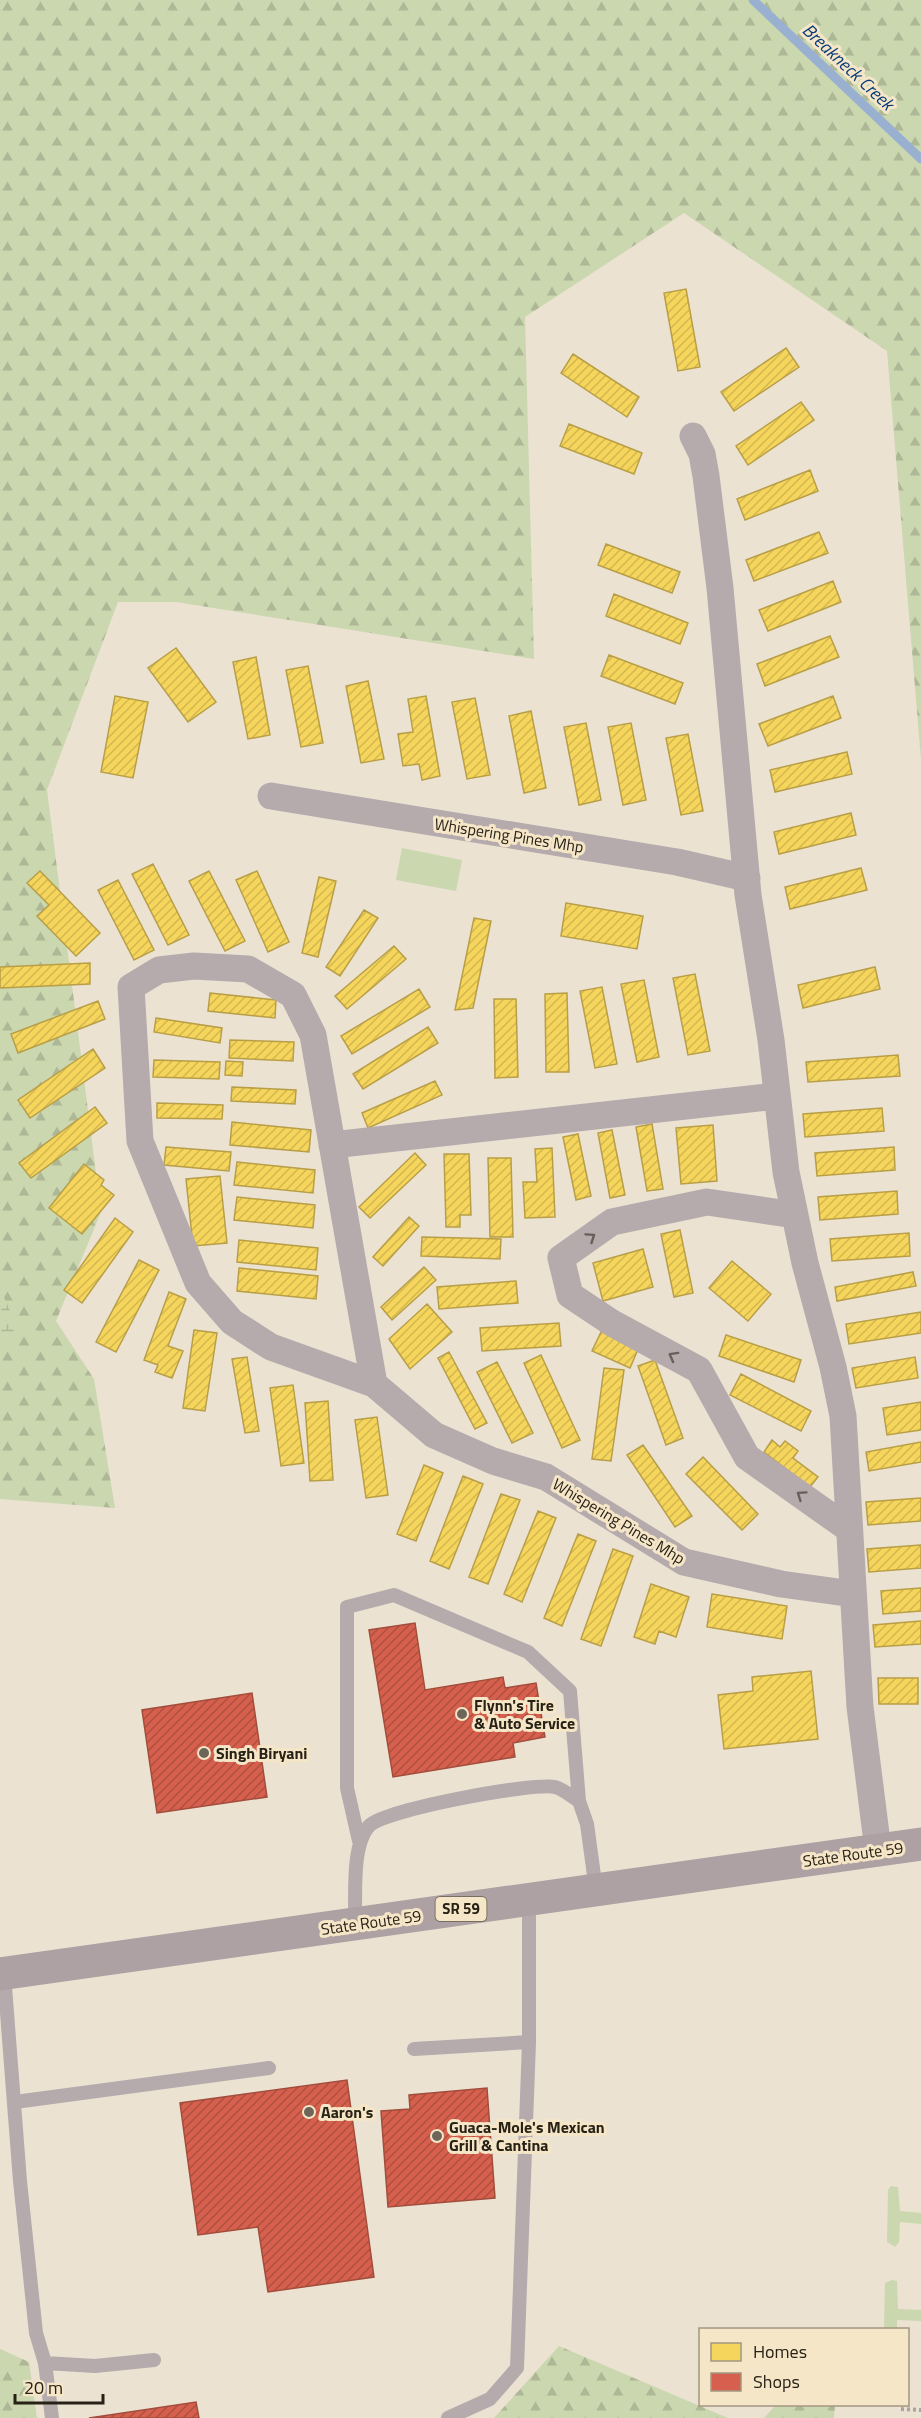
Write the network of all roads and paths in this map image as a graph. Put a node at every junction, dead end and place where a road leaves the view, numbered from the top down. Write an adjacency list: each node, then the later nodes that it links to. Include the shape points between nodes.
1 (693, 436): 3 (street, via 706,476 720,588)
2 (271, 796): 3 (street, Whispering Pines Mhp, via 677,862)
3 (747, 878): 4 (street)
4 (777, 1096): 5 (street); 6 (street)
5 (332, 1145): 7 (street, Whispering Pines Mhp); 7 (street, Whispering Pines Mhp, via 313,1035 293,995 248,969 194,966 159,970 130,987 141,1141 198,1283 232,1322 271,1347)
6 (795, 1215): 8 (street, via 843,1416); 8 (street, one-way to 6, via 747,1457 699,1370 612,1323 570,1295 561,1258 612,1222 707,1202)
7 (374, 1384): 9 (street, Whispering Pines Mhp, via 434,1436 493,1461 546,1477 684,1562 781,1584)
8 (849, 1529): 9 (street)
9 (853, 1594): 13 (street, via 860,1707)
10 (579, 1801): 11 (lane, via 556,1787 495,1793 397,1811 370,1824); 11 (lane, via 570,1690 528,1652 394,1595 347,1607 347,1788); 14 (lane, via 587,1824)
11 (359, 1841): 16 (lane)
12 (921, 1844): 13 (main road, State Route 59 / SR 59)
13 (878, 1850): 14 (main road, State Route 59 / SR 59)
14 (596, 1890): 15 (main road, State Route 59 / SR 59)
15 (529, 1900): 16 (main road, State Route 59 / SR 59); 18 (lane)
16 (356, 1924): 17 (main road, State Route 59 / SR 59)
17 (2, 1974): 21 (lane)
18 (529, 2042): 19 (lane); 27 (lane, via 517,2368 490,2399)
19 (414, 2049)
20 (269, 2068): 21 (lane)
21 (15, 2102): 23 (lane, via 36,2333)
22 (154, 2360): 23 (lane, via 95,2366)
23 (45, 2364): 26 (lane)
24 (901, 2409): 25 (path)
25 (921, 2410)
26 (52, 2418)
27 (448, 2418)

